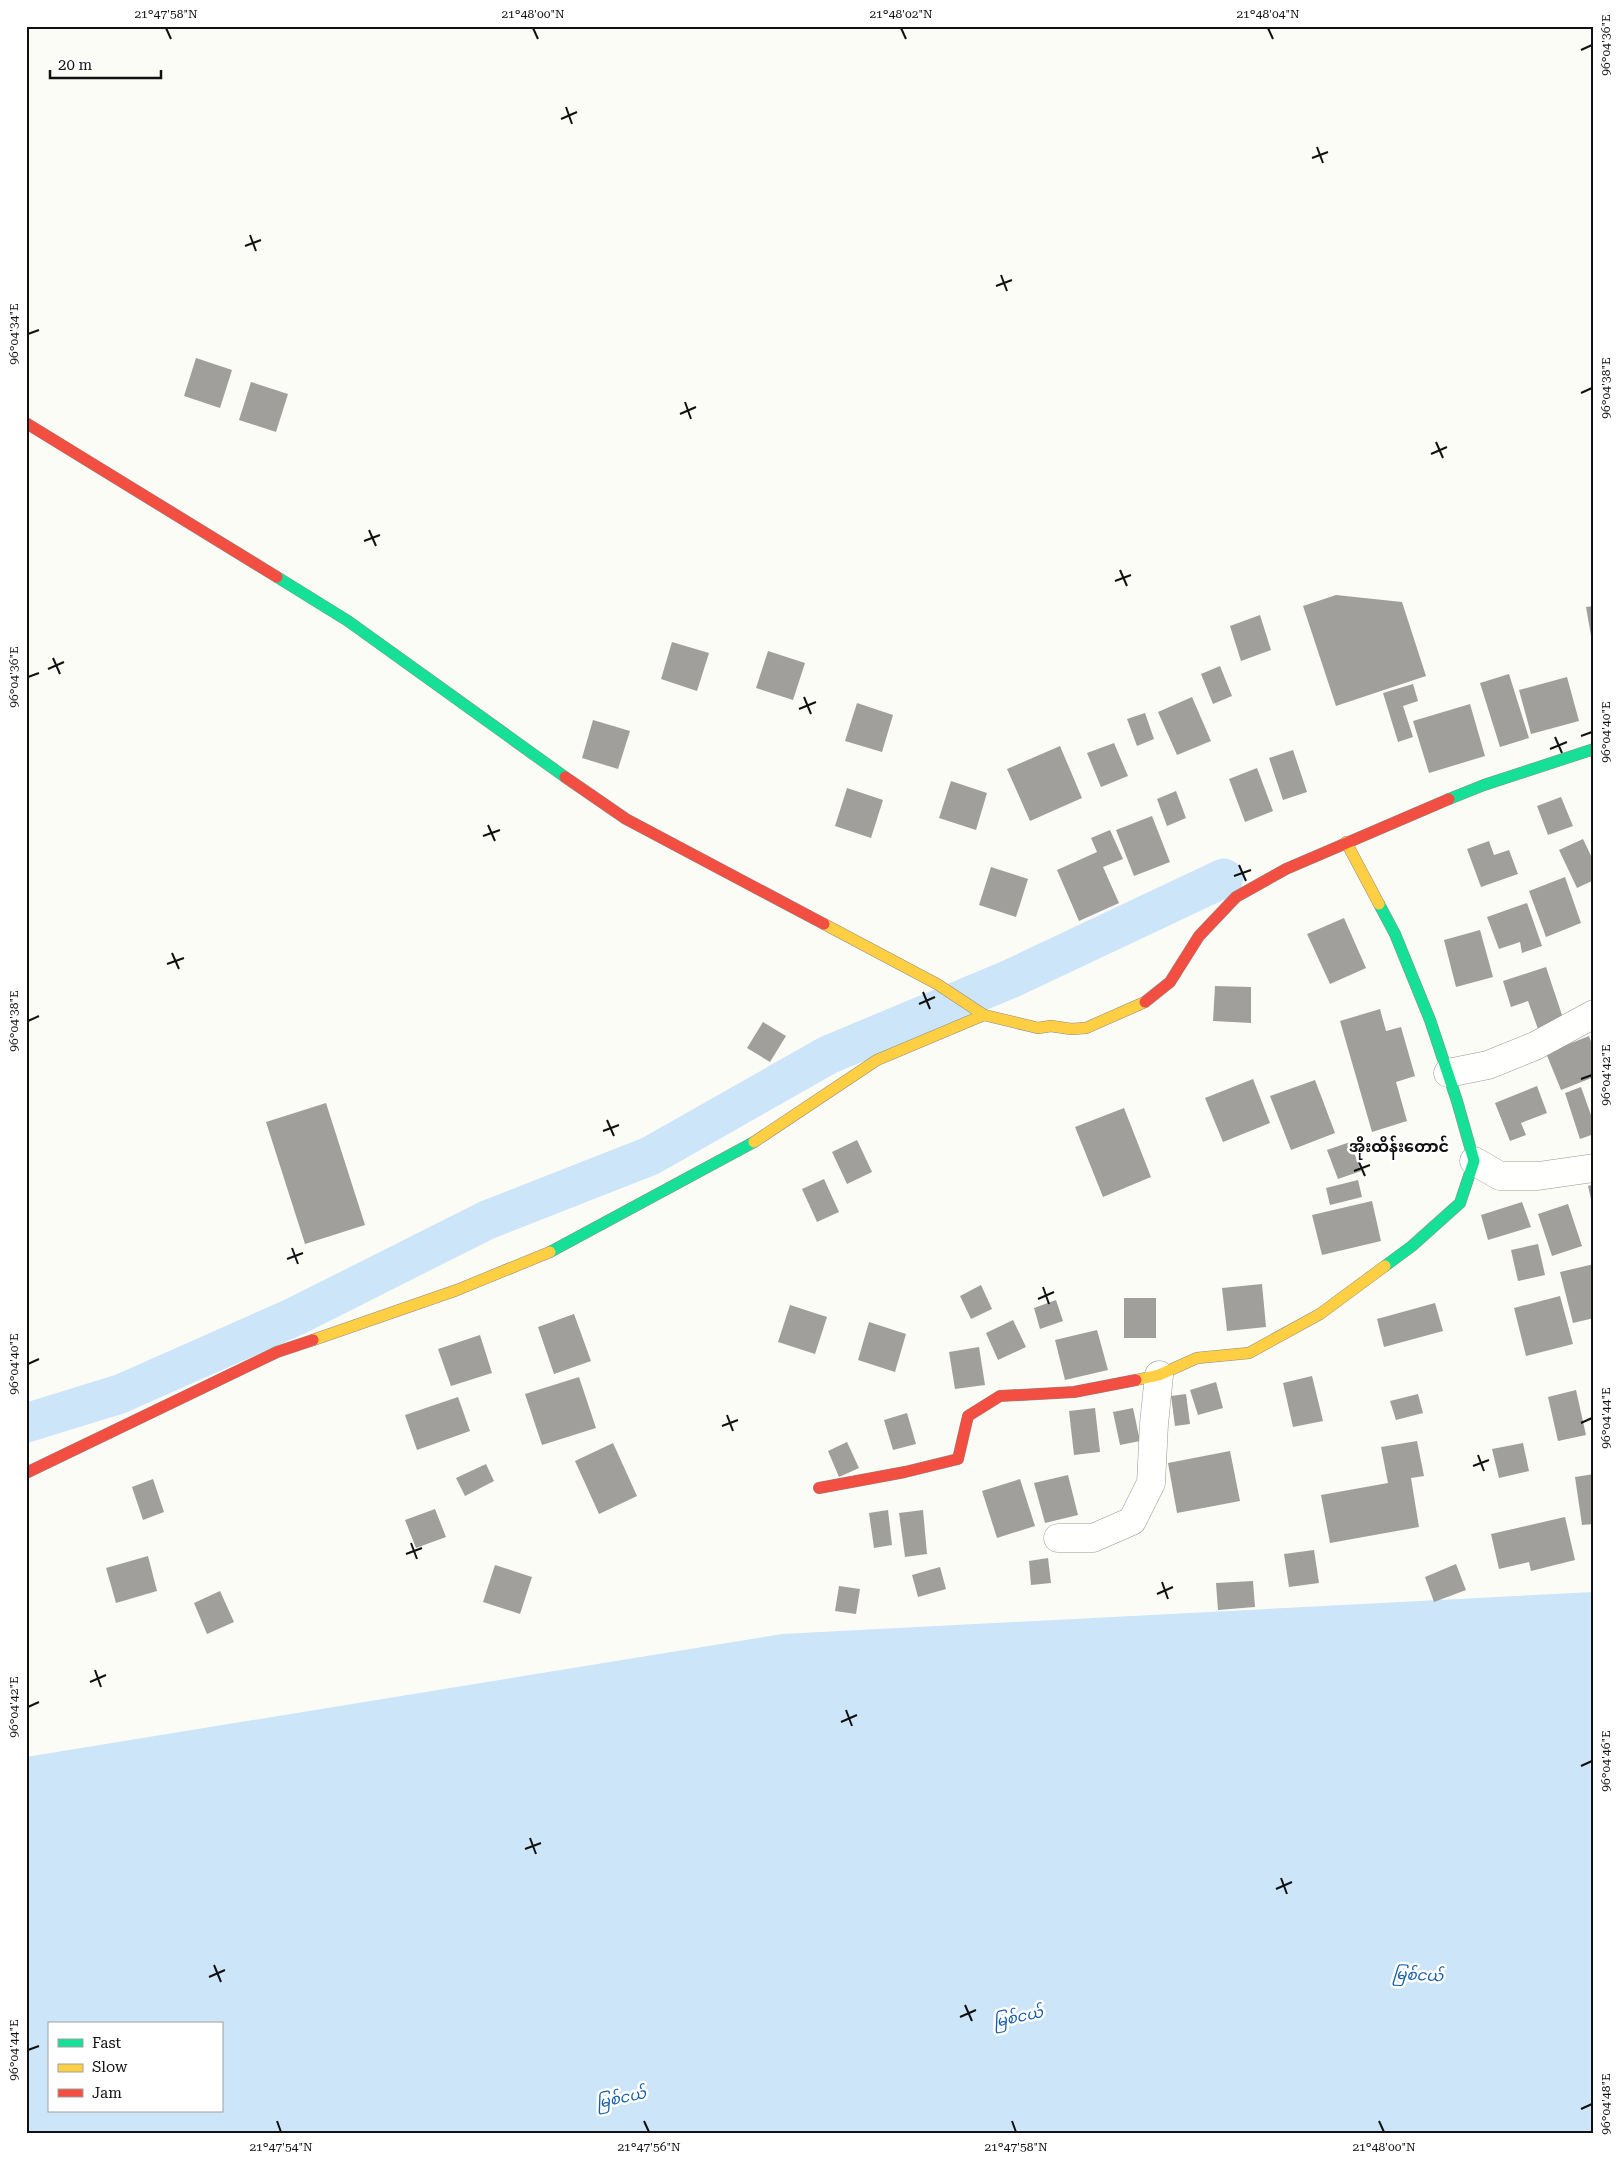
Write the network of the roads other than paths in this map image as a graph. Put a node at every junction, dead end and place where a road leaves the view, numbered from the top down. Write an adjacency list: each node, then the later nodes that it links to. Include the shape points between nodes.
1 (26, 424): 5 (street, via 348,621 626,820 937,984)
2 (1594, 749): 3 (street, via 1484,785)
3 (1346, 842): 5 (street, via 1286,869 1236,898 1199,936 1170,982 1145,1002 1114,1017 1086,1028 1071,1029 1038,1028); 6 (street, via 1395,934)
4 (1594, 1014): 6 (street, via 1535,1046 1488,1065)
5 (984, 1015): 10 (street, via 877,1060 763,1137 552,1251 457,1290 277,1352)
6 (1448, 1074): 7 (street)
7 (1474, 1161): 8 (street, via 1500,1176 1538,1176); 9 (street, via 1460,1203 1412,1246 1320,1314 1250,1353 1197,1358)
8 (1594, 1168)
9 (1159, 1375): 11 (street, via 1074,1392 1000,1396 968,1416 958,1459); 12 (street, via 1151,1483 1132,1521 1093,1538)
10 (26, 1472)
11 (819, 1488)
12 (1058, 1538)

